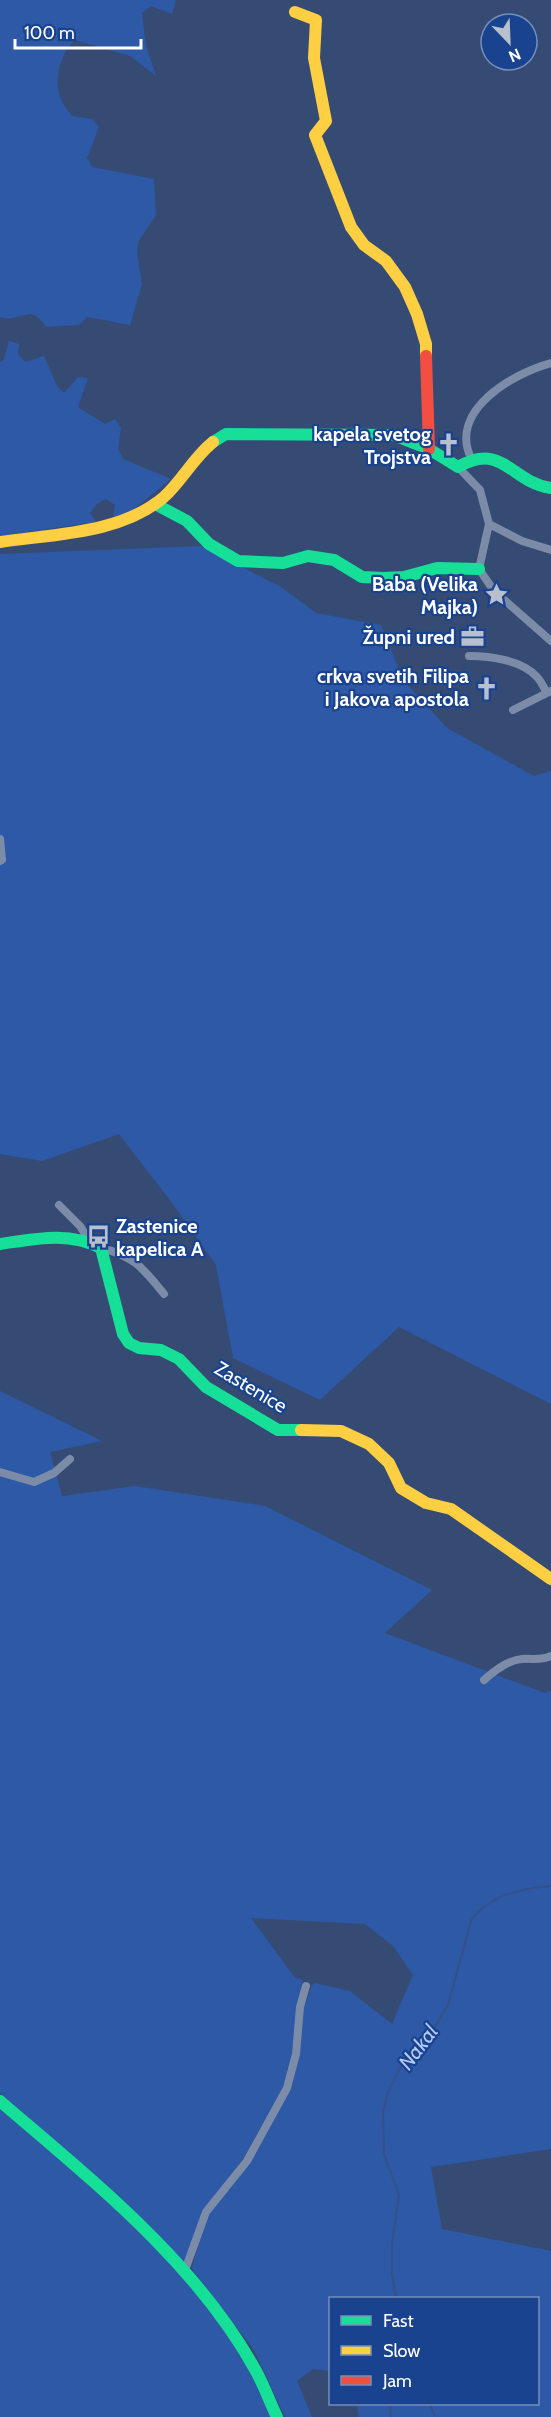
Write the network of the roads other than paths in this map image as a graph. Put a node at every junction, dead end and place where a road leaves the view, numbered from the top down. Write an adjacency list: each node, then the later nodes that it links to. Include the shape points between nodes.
1 (295, 12): 3 (street, via 316,20 313,51 326,121 315,135 351,227 364,245 386,261 405,287 426,344)
2 (551, 363): 4 (street, via 505,382 475,412 467,449)
3 (429, 449): 5 (street); 7 (street, via 393,435 226,434 212,440)
4 (471, 458): 5 (street); 6 (street, via 496,459 535,485)
5 (458, 467): 8 (street, via 480,490)
6 (551, 488)
7 (155, 504): 9 (street, via 122,520); 11 (street, via 187,521 209,544 238,561 283,563 308,556 334,560 362,577 384,578 437,568)
8 (489, 524): 10 (street); 11 (street)
9 (0, 542)
10 (551, 550)
11 (478, 568): 12 (street, via 494,591)
12 (551, 641)
13 (470, 656): 14 (street, via 486,656 527,669)
14 (549, 692): 15 (street)
15 (513, 710)
16 (0, 839): 17 (street)
17 (0, 861)
18 (59, 1205): 19 (street)
19 (89, 1240): 20 (street, via 72,1235); 21 (street)
20 (0, 1244)
21 (101, 1248): 22 (street, via 133,1259); 25 (street, Zastenice, via 123,1335 129,1343 161,1350 179,1359 206,1387 278,1430 341,1431 369,1444 389,1463 406,1492 426,1503 451,1509)
22 (164, 1294)
23 (70, 1459): 24 (street, via 54,1473 33,1482)
24 (0, 1472)
25 (551, 1579)
26 (551, 1656): 27 (street, via 513,1662)
27 (484, 1680)
28 (306, 1986): 30 (street, via 296,2054 286,2088 247,2161 206,2212)
29 (0, 2101): 30 (street, via 100,2187)
30 (184, 2273): 31 (street, via 230,2329 269,2395)
31 (277, 2417)

